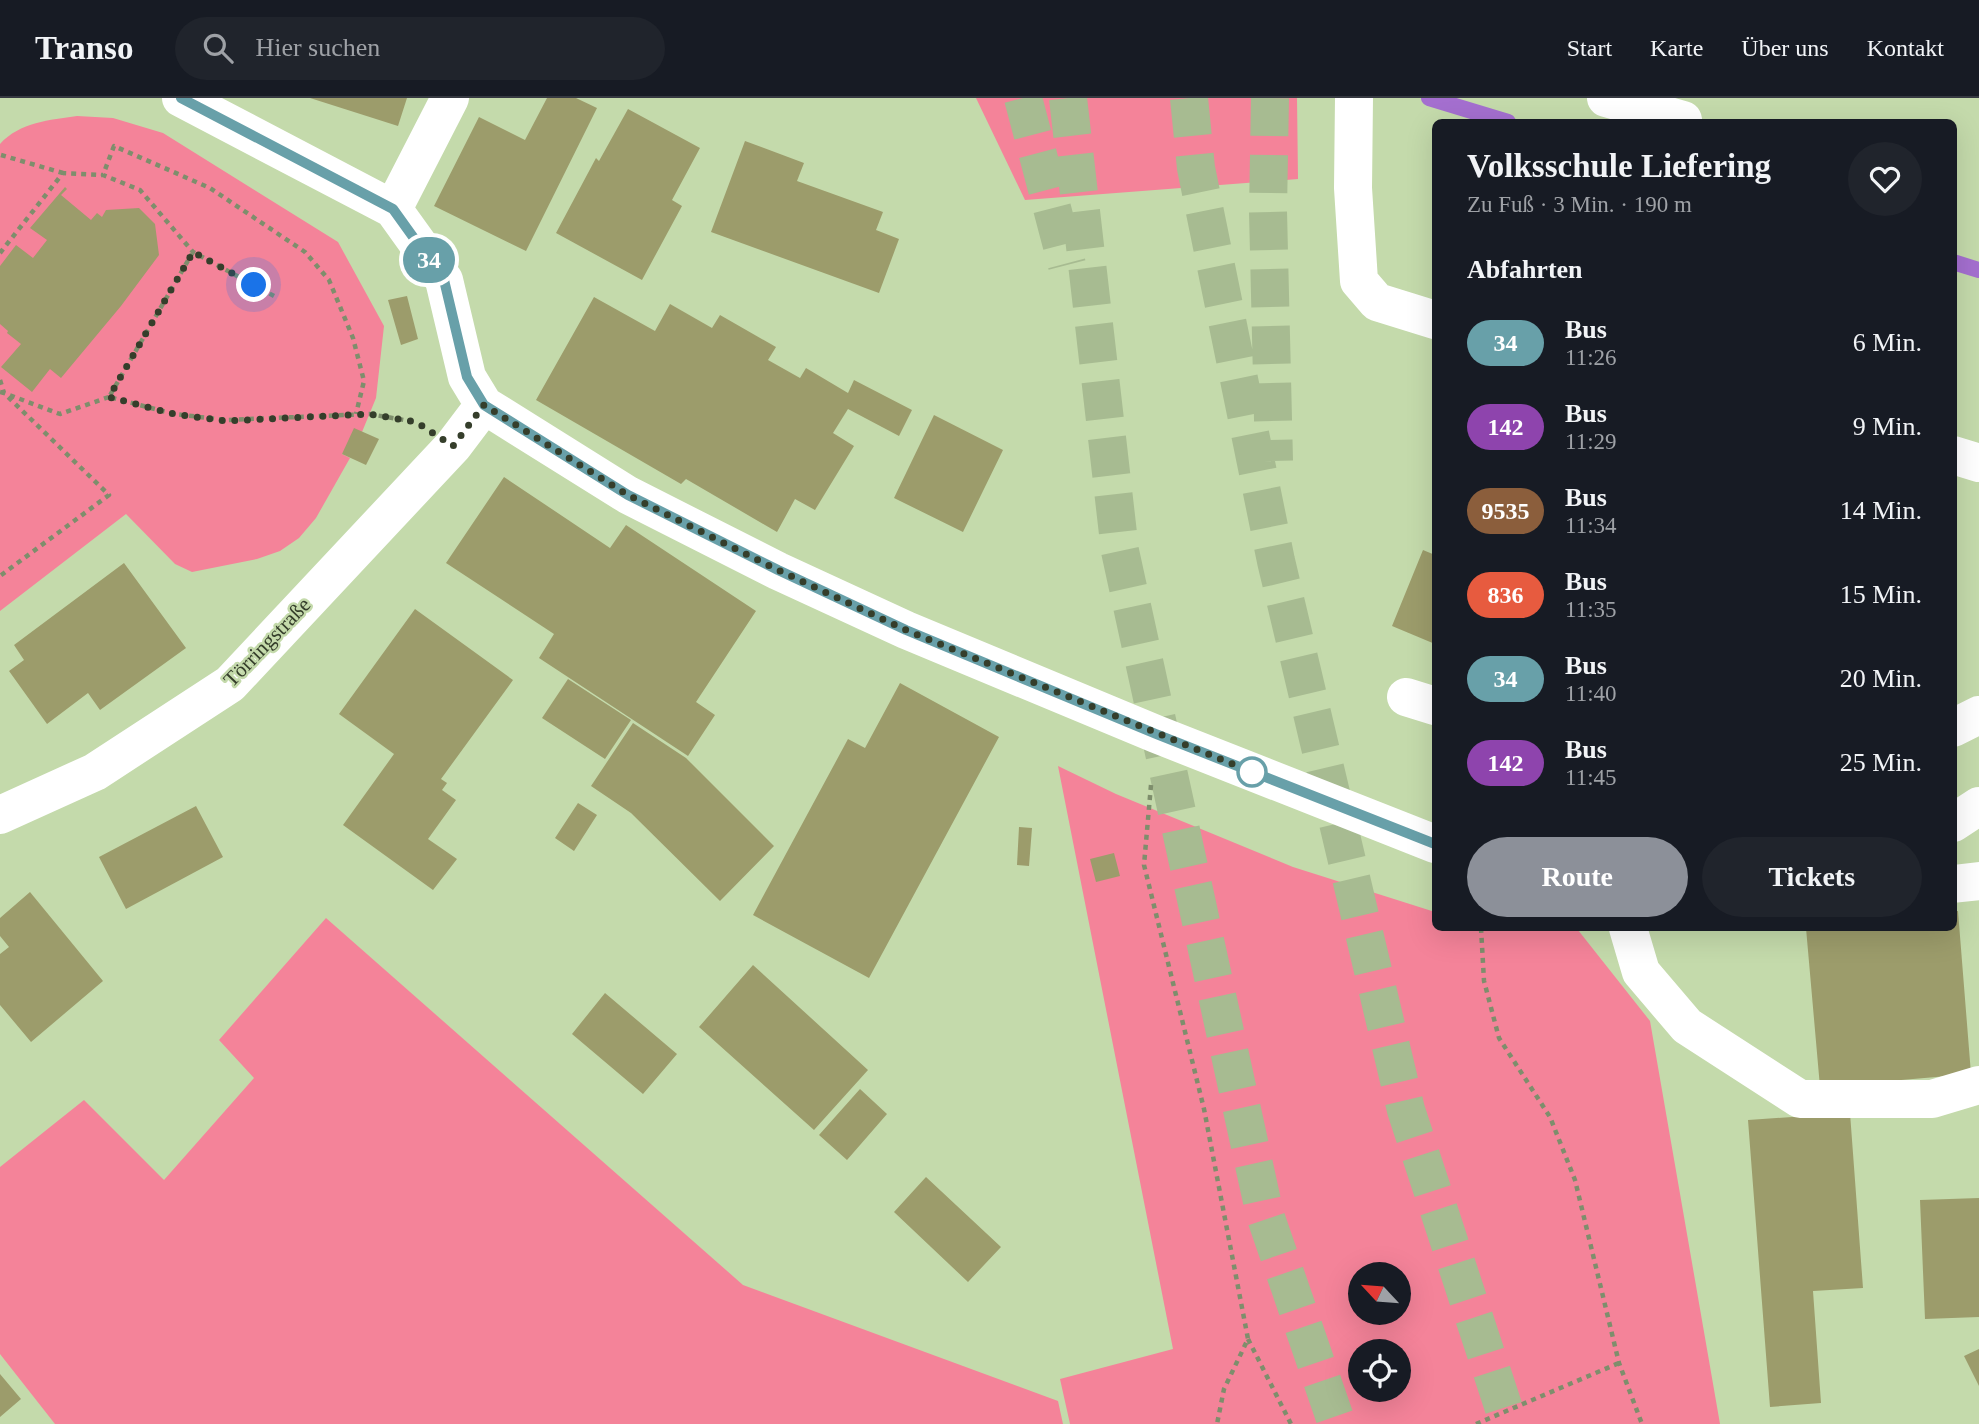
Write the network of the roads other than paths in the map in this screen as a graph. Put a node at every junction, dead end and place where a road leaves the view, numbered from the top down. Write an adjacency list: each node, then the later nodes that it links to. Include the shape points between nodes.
1 (181, 98): 6 (street)
2 (450, 98): 6 (street)
3 (1354, 98): 7 (street, via 1359,281 1377,302)
4 (1606, 98): 5 (street)
5 (1680, 119)
6 (393, 209): 8 (street, via 444,280 467,377)
7 (1432, 319)
8 (484, 405): 14 (street, Törringstraße, via 453,446 230,684 95,772); 16 (street, via 628,495 906,630)
9 (1957, 457): 10 (street)
10 (1979, 463)
11 (1979, 715): 12 (street)
12 (1957, 726)
13 (1979, 806): 15 (street)
14 (0, 815)
15 (1957, 820)
16 (1432, 843)
17 (1979, 881): 18 (street)
18 (1957, 884)
19 (1629, 931): 20 (street, via 1641,972 1687,1026 1800,1099 1932,1099)
20 (1979, 1085)

